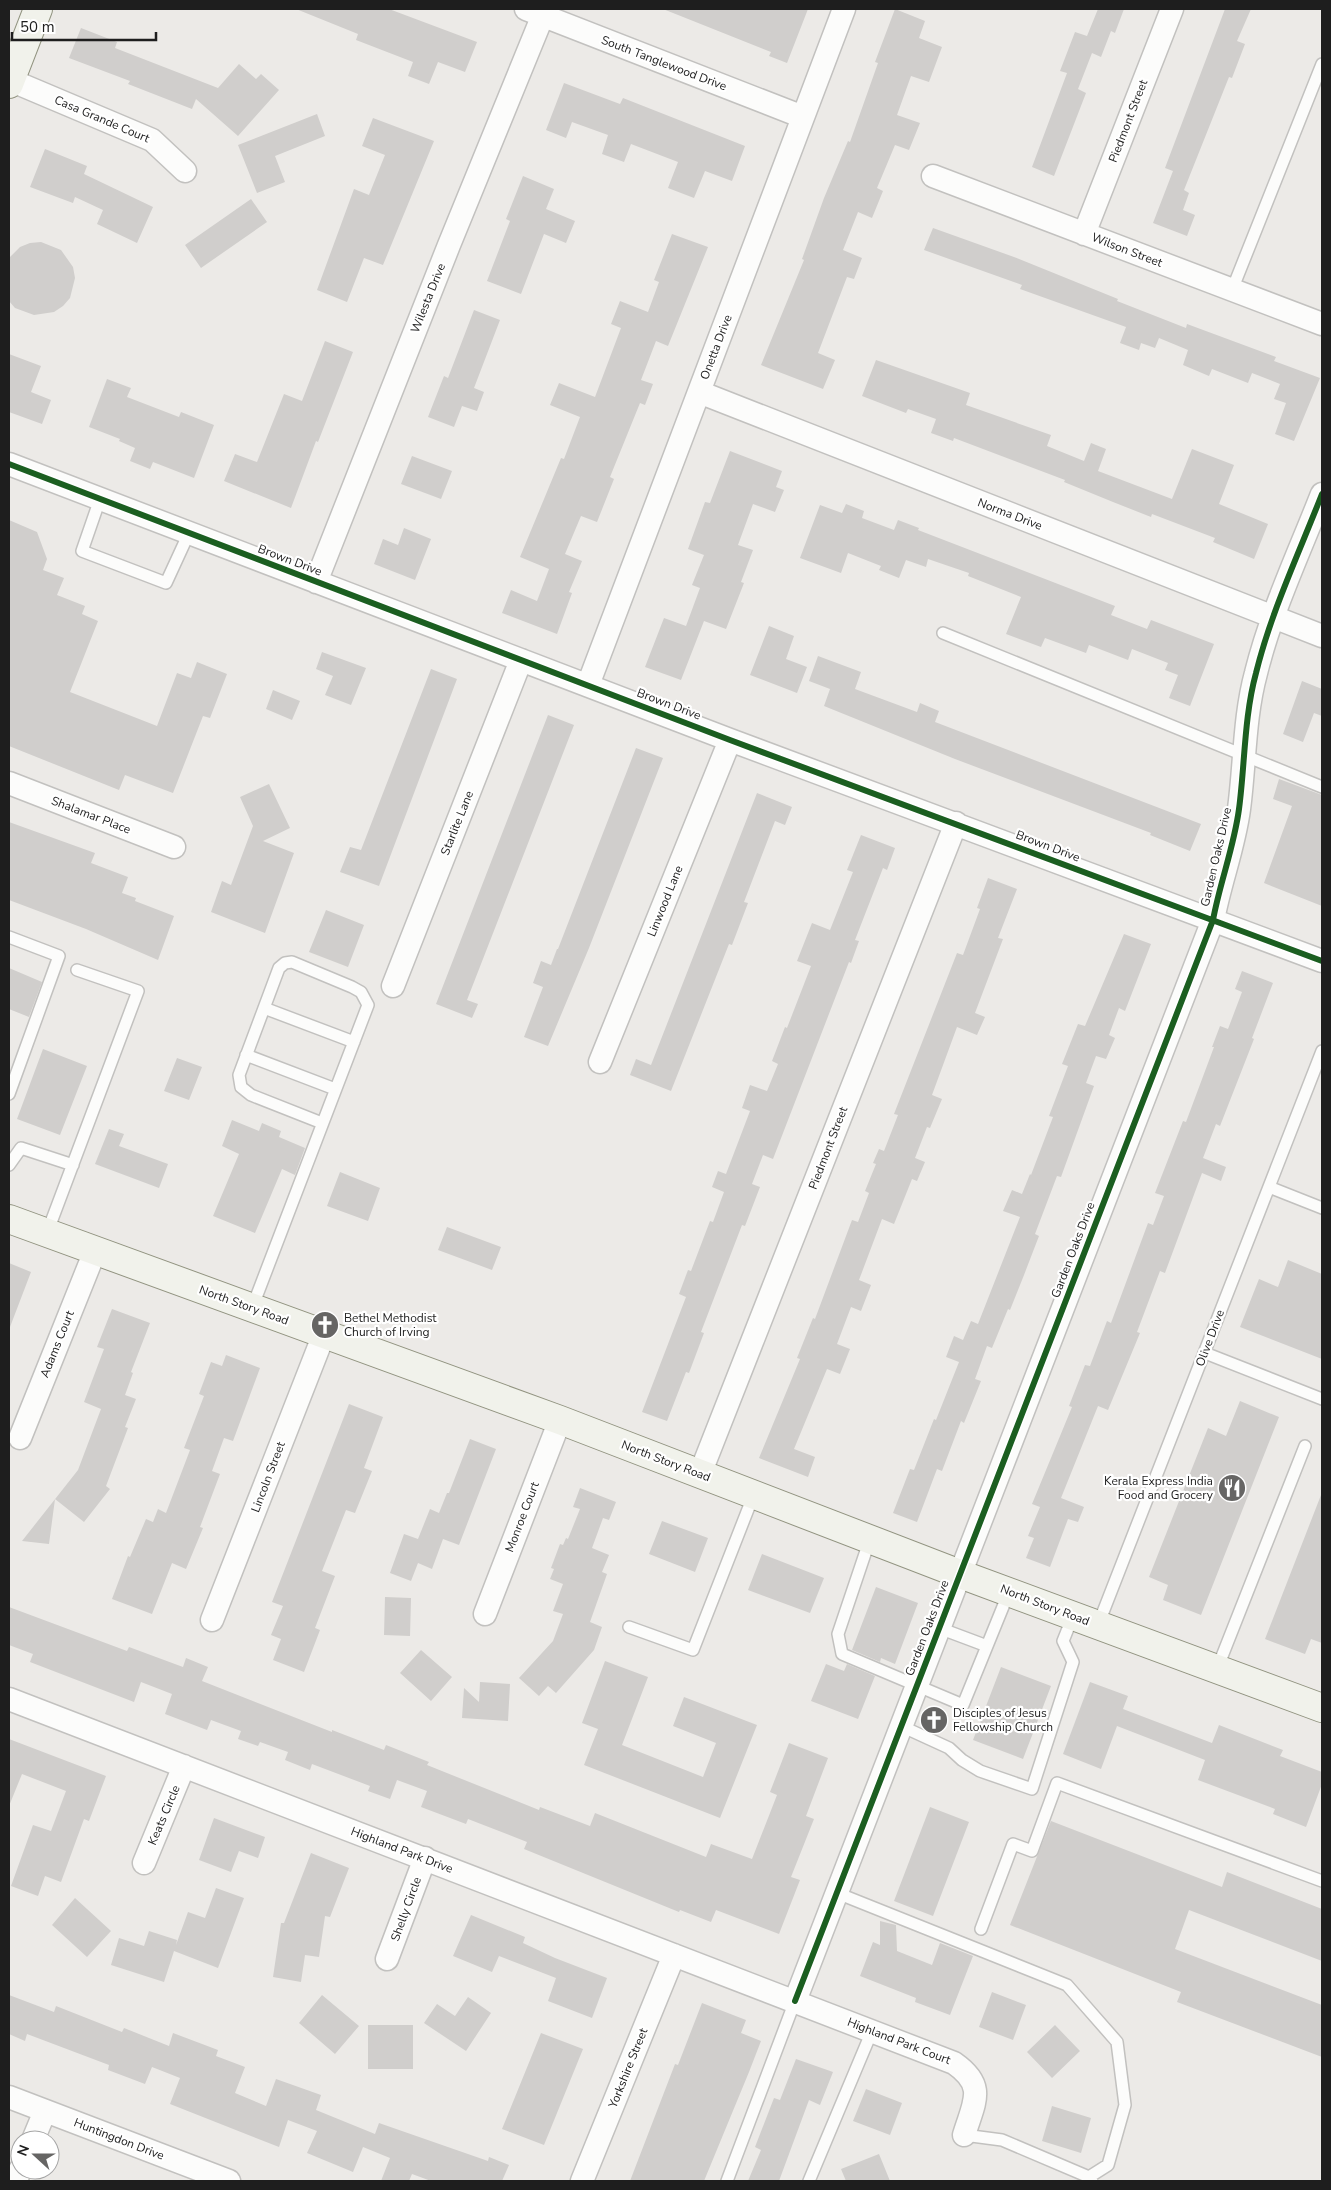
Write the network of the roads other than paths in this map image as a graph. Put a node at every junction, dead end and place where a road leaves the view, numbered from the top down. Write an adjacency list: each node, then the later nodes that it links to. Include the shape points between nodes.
1 (38, 9): 6 (main road)
2 (844, 9): 7 (street, Onetta Drive)
3 (1172, 9): 10 (street, Piedmont Street)
4 (534, 12): 7 (street, South Tanglewood Drive); 18 (street, Wilesta Drive, via 449,245)
5 (1322, 64): 11 (lane)
6 (9, 82): 8 (street, Casa Grande Court, via 152,140)
7 (803, 117): 13 (street, Onetta Drive)
8 (185, 171)
9 (933, 176): 10 (street, Wilson Street)
10 (1084, 234): 11 (street, Wilson Street)
11 (1232, 290): 12 (street, Wilson Street)
12 (1322, 324)
13 (699, 392): 19 (street, Norma Drive); 23 (street, Onetta Drive)
14 (9, 464): 16 (street, Brown Drive)
15 (1322, 494): 19 (street, Garden Oaks Drive)
16 (100, 499): 17 (street, Brown Drive); 17 (lane, via 82,551 166,583)
17 (189, 533): 18 (street, Brown Drive)
18 (316, 582): 22 (street, Brown Drive)
19 (1274, 617): 21 (street, Norma Drive); 25 (street, Garden Oaks Drive, via 1263,644 1252,689)
20 (943, 633): 25 (lane)
21 (1322, 636)
22 (522, 660): 23 (street, Brown Drive); 34 (street, Starlite Lane)
23 (588, 685): 24 (street, Brown Drive)
24 (730, 740): 28 (street, Brown Drive); 39 (street, Linwood Lane)
25 (1244, 757): 27 (lane); 30 (street, Garden Oaks Drive, via 1239,810)
26 (9, 783): 29 (street, Shalamar Place)
27 (1322, 787)
28 (956, 823): 30 (street, Brown Drive); 57 (street, Piedmont Street)
29 (174, 847)
30 (1213, 920): 32 (street, Brown Drive); 60 (street, Garden Oaks Drive)
31 (9, 937): 41 (lane, via 59,956)
32 (1322, 961)
33 (77, 970): 43 (lane, via 138,991)
34 (393, 986)
35 (264, 1008): 36 (lane); 36 (lane, via 279,968 292,962 361,992 368,1005); 38 (lane)
36 (354, 1042): 40 (lane)
37 (1322, 1051): 45 (lane, Olive Drive)
38 (246, 1055): 40 (lane); 42 (lane, via 239,1075 241,1087 251,1095)
39 (600, 1062)
40 (336, 1089): 42 (lane)
41 (9, 1094)
42 (322, 1123): 50 (lane)
43 (72, 1165): 44 (lane, via 21,1148); 48 (lane)
44 (9, 1166)
45 (1269, 1188): 46 (lane); 52 (lane, Olive Drive)
46 (1322, 1208)
47 (9, 1219): 48 (main road, North Story Road)
48 (47, 1233): 49 (main road, North Story Road)
49 (95, 1251): 50 (main road, North Story Road); 55 (street, Adams Court)
50 (252, 1308): 51 (main road, North Story Road)
51 (324, 1334): 54 (main road, North Story Road); 64 (street, Lincoln Street)
52 (1205, 1353): 53 (lane); 65 (lane, Olive Drive)
53 (1322, 1398)
54 (560, 1420): 57 (main road, North Story Road); 62 (street, Monroe Court)
55 (20, 1438)
56 (1305, 1446): 69 (lane)
57 (700, 1474): 58 (main road, North Story Road)
58 (754, 1494): 59 (main road, North Story Road); 66 (lane, via 693,1650)
59 (870, 1539): 60 (main road, North Story Road); 70 (lane, via 838,1634 842,1654)
60 (960, 1574): 61 (main road, North Story Road); 67 (street, Garden Oaks Drive)
61 (1009, 1592): 63 (main road, North Story Road); 68 (lane)
62 (484, 1614)
63 (1073, 1616): 65 (main road, North Story Road); 73 (lane, via 1063,1641 1073,1662 1032,1789 980,1771 949,1748)
64 (212, 1620)
65 (1098, 1625): 69 (main road, North Story Road)
66 (629, 1627)
67 (939, 1628): 68 (lane); 70 (street, Garden Oaks Drive)
68 (987, 1646): 70 (lane, via 963,1705)
69 (1217, 1669): 72 (main road, North Story Road)
70 (916, 1686): 73 (street, Garden Oaks Drive)
71 (9, 1699): 74 (street, Highland Park Drive)
72 (1322, 1708)
73 (901, 1726): 78 (street, Garden Oaks Drive)
74 (184, 1766): 75 (street, Highland Park Drive); 76 (street, Keats Circle)
75 (425, 1858): 80 (street, Highland Park Drive); 81 (street, Shelly Circle)
76 (144, 1863)
77 (1322, 1881): 79 (lane, via 1057,1783 1032,1851 1013,1844)
78 (836, 1893): 82 (street, Garden Oaks Drive); 88 (lane, via 1067,1985 1117,2042 1125,2104 1108,2164)
79 (982, 1929)
80 (674, 1955): 82 (street, Highland Park Drive); 90 (street, Yorkshire Street)
81 (388, 1959)
82 (795, 2001): 83 (street, Highland Park Court); 91 (lane)
83 (872, 2030): 87 (street, Highland Park Court, via 954,2063 968,2072 976,2095); 92 (lane)
84 (9, 2097): 85 (street, Huntingdon Drive)
85 (45, 2111): 86 (street); 89 (street, Huntingdon Drive)
86 (37, 2130)
87 (964, 2135): 88 (lane, via 1002,2140)
88 (1090, 2179)
89 (229, 2181)
90 (582, 2181)
91 (727, 2181)
92 (809, 2181)

